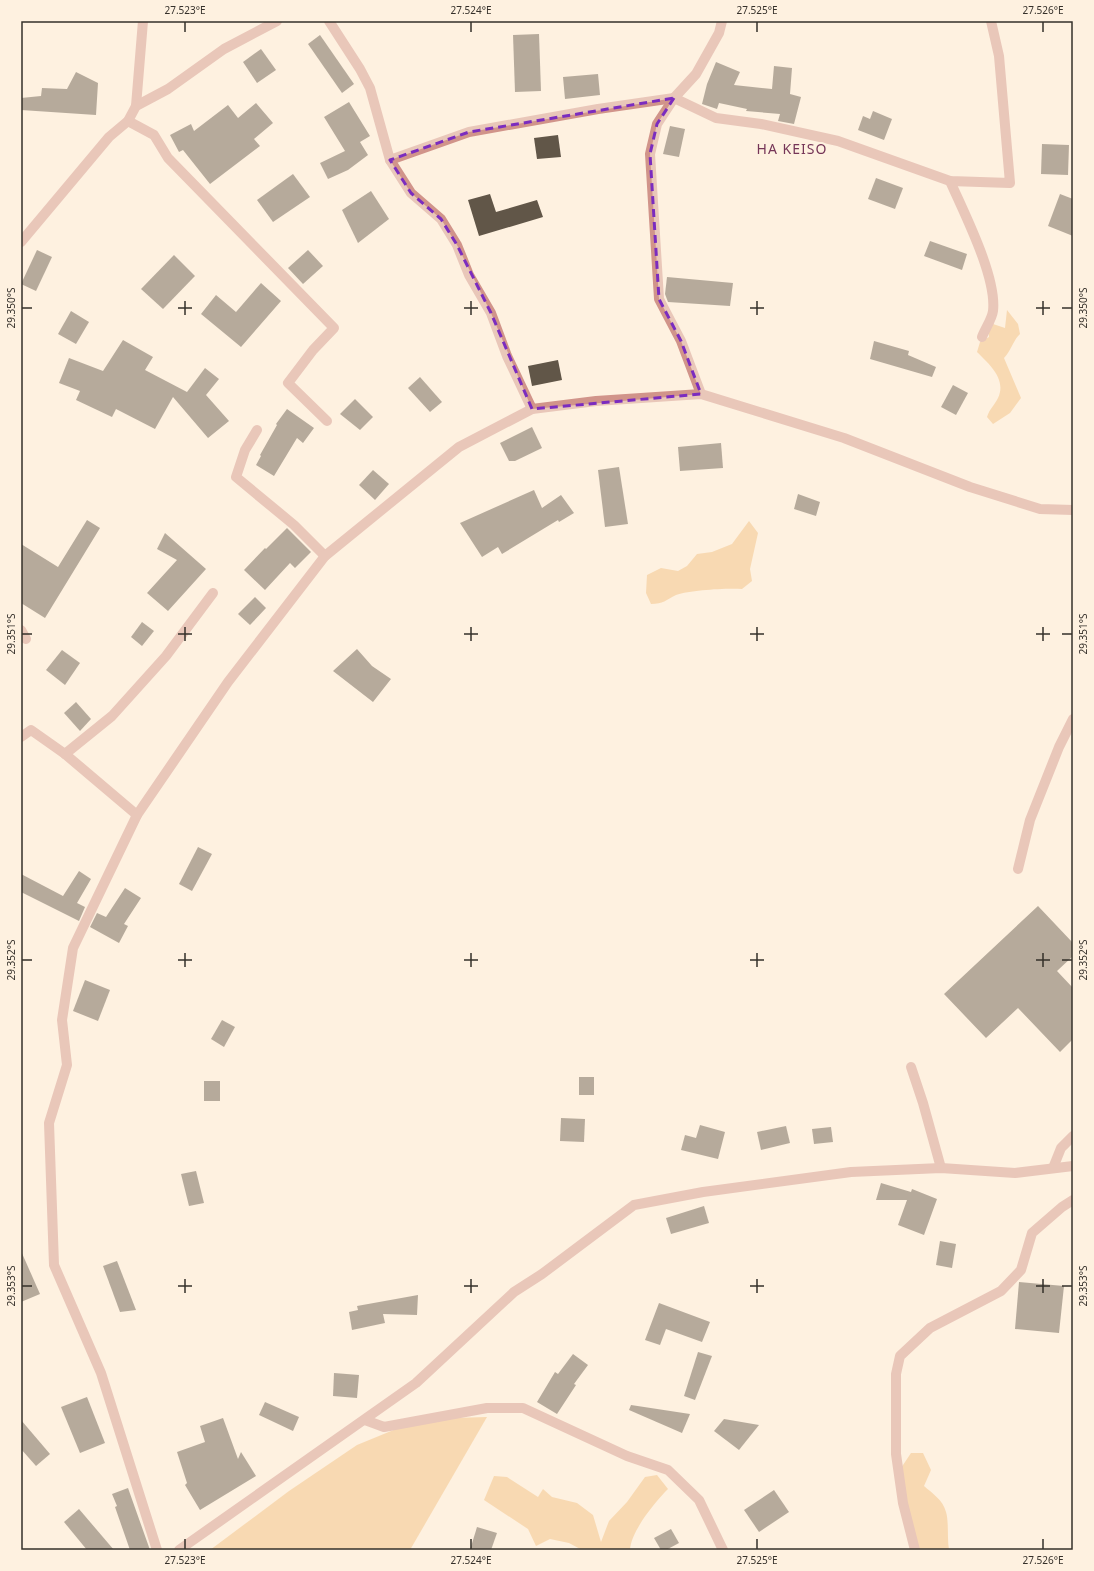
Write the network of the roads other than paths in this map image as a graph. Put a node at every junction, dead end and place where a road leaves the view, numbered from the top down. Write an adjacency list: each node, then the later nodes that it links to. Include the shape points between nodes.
1 (143, 21): 7 (street)
2 (277, 21): 7 (street, via 224,49 168,89)
3 (328, 21): 9 (street, via 370,88)
4 (722, 21): 6 (street, via 720,33 696,74)
5 (991, 21): 10 (street, via 999,56 1010,183)
6 (674, 98): 9 (street, via 470,132); 10 (street, via 716,118 761,124 838,141); 13 (street, via 658,124 650,154 659,299 681,341)
7 (136, 106): 8 (street)
8 (128, 121): 11 (street, via 109,137); 15 (street, via 154,135 168,158 334,328 313,350 288,384)
9 (390, 160): 14 (street, via 411,193 441,219 457,245 469,275 491,313)
10 (950, 181): 12 (street, via 980,248 990,286 993,312)
11 (21, 242)
12 (982, 337)
13 (701, 394): 14 (street, via 596,401); 17 (street, via 844,438 970,487 1040,509)
14 (532, 409): 18 (street, via 459,447)
15 (327, 421)
16 (257, 430): 18 (street, via 245,450 236,477 294,525)
17 (1073, 510)
18 (325, 556): 23 (street, via 228,682)
19 (213, 592): 22 (street, via 166,656 112,716)
20 (1073, 719): 24 (street, via 1059,746 1030,820)
21 (21, 737): 22 (street, via 31,730)
22 (65, 754): 23 (street)
23 (137, 815): 32 (street, via 73,948 62,1020 67,1065 49,1123 54,1265 101,1373)
24 (1018, 869)
25 (911, 1068): 28 (street)
26 (1073, 1136): 29 (street, via 1061,1148)
27 (1073, 1166): 29 (street)
28 (941, 1168): 29 (street, via 1015,1173); 31 (street, via 851,1172 704,1192 634,1205 514,1292 416,1382)
29 (1053, 1168)
30 (1073, 1200): 35 (street, via 1032,1233 1021,1270 1001,1291 930,1328 900,1356 896,1374 896,1454 903,1503)
31 (365, 1420): 33 (street); 34 (street, via 384,1427 487,1408 523,1408 620,1453 668,1470 700,1500)
32 (157, 1550)
33 (179, 1550)
34 (723, 1550)
35 (915, 1550)

